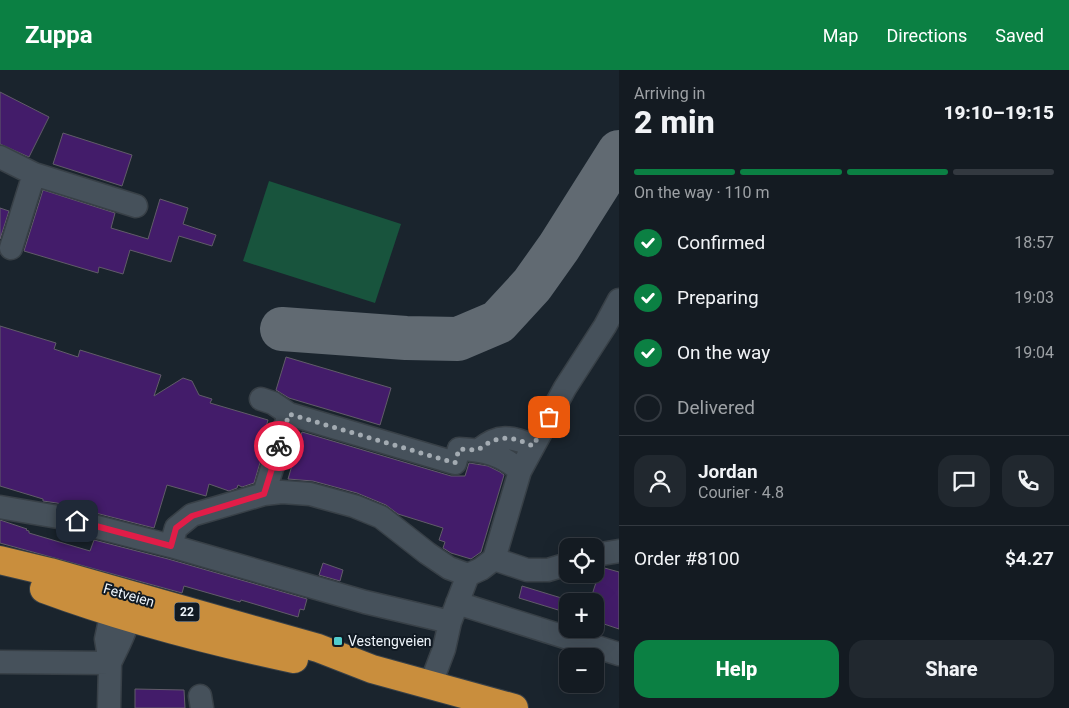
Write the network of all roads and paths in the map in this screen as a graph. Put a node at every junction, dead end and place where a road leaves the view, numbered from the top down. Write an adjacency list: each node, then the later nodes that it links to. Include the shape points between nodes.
1 (0, 157): 2 (street)
2 (34, 174): 3 (street); 4 (street)
3 (136, 206)
4 (11, 248)
5 (619, 300): 8 (street)
6 (262, 399): 7 (street)
7 (289, 414): 9 (street, via 455,463 459,449); 11 (street)
8 (533, 446): 9 (street, via 507,438 490,440); 10 (street)
9 (478, 450): 10 (street, via 509,461)
10 (520, 471): 16 (street)
11 (264, 494): 13 (street, via 192,516 176,528); 20 (street, via 310,494 381,516 449,568)
12 (0, 506): 13 (street, via 58,516)
13 (171, 546): 22 (street, via 365,602)
14 (619, 551): 15 (street)
15 (604, 554)
16 (494, 559): 18 (street, via 527,570); 20 (street, via 481,570)
17 (0, 560): 21 (highway, Fetveien / 22, via 50,572)
18 (559, 567)
19 (0, 572): 21 (highway, Fetveien / 22)
20 (468, 575): 22 (street)
21 (123, 607): 25 (street, via 106,639); 26 (highway, Fetveien / 22, via 318,648 372,670)
22 (454, 612): 23 (street); 26 (street)
23 (619, 654)
24 (0, 662): 25 (street)
25 (110, 663): 27 (street)
26 (430, 686): 28 (highway, Fetveien / 22)
27 (109, 708)
28 (514, 708)

